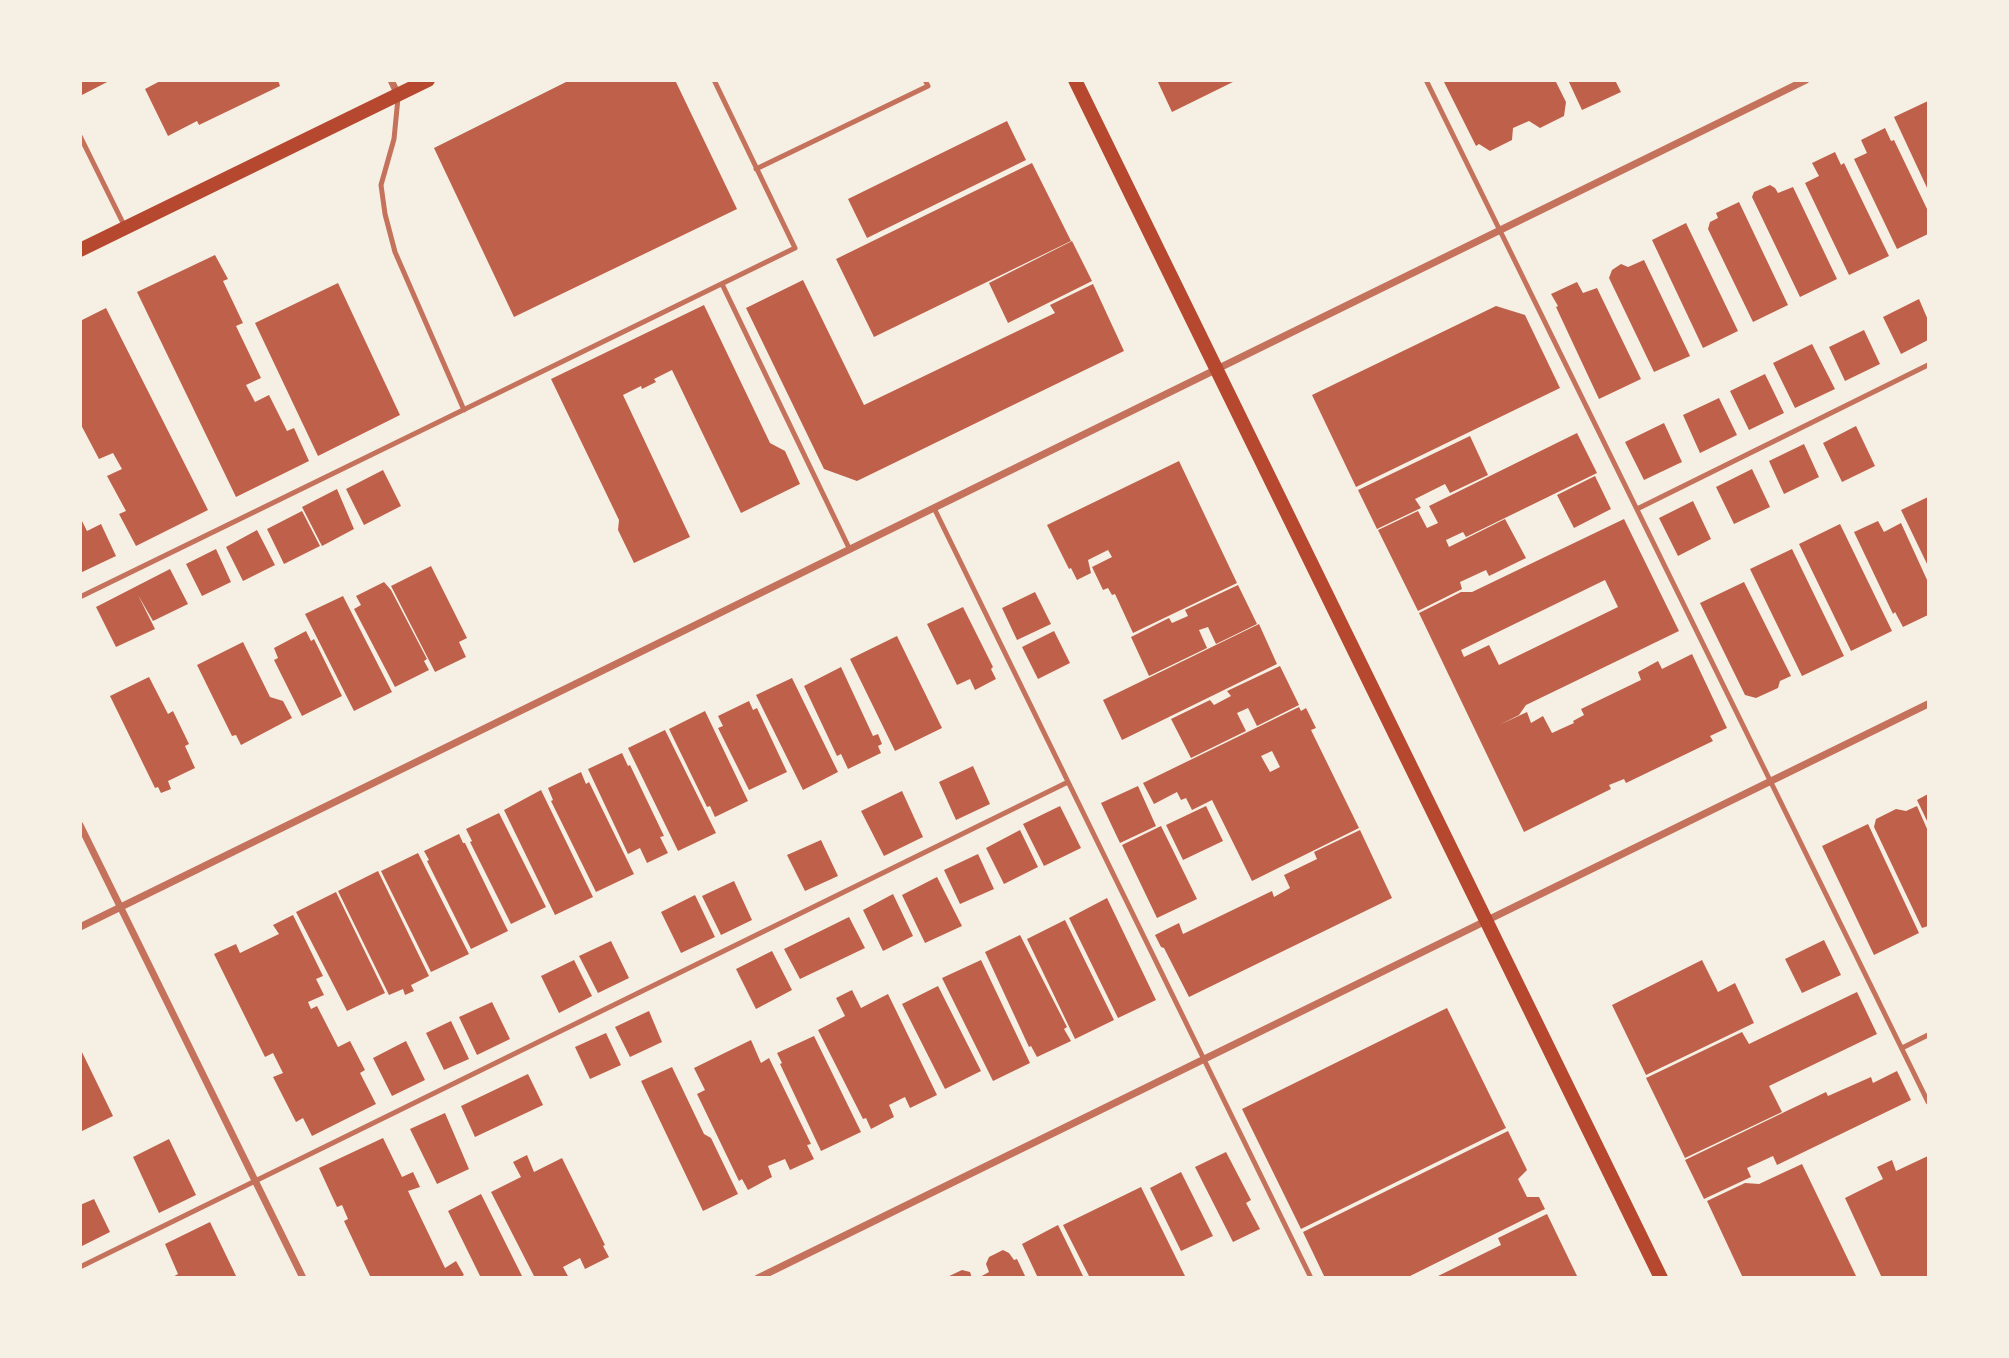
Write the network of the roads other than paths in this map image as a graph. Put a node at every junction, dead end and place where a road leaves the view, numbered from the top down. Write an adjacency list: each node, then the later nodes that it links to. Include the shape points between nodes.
1 (391, 80): 8 (street)
2 (428, 80): 8 (main road)
3 (713, 80): 10 (lane)
4 (925, 80): 10 (lane, via 928,86)
5 (1075, 80): 16 (main road)
6 (1426, 80): 12 (lane)
7 (1806, 80): 12 (street)
8 (398, 95): 11 (main road); 17 (lane, via 394,139 381,185 385,214 395,251)
9 (80, 136): 11 (lane)
10 (756, 169): 14 (lane, via 795,248)
11 (126, 228): 13 (main road)
12 (1500, 232): 16 (street); 19 (lane)
13 (80, 250)
14 (722, 284): 17 (lane); 20 (lane)
15 (1928, 365): 19 (lane)
16 (1216, 369): 18 (street); 27 (main road)
17 (464, 410): 21 (lane)
18 (934, 508): 20 (street); 23 (lane)
19 (1637, 509): 24 (lane)
20 (850, 550): 26 (street)
21 (80, 597)
22 (1928, 704): 24 (street)
23 (1068, 782): 31 (lane); 33 (lane)
24 (1771, 782): 27 (street); 30 (lane)
25 (80, 825): 26 (street)
26 (121, 907): 28 (street); 33 (street)
27 (1487, 921): 31 (street); 38 (main road)
28 (80, 927)
29 (1928, 1035): 30 (lane)
30 (1902, 1048): 32 (lane)
31 (1204, 1060): 36 (street); 37 (lane)
32 (1928, 1102)
33 (256, 1181): 34 (lane); 35 (street)
34 (80, 1267)
35 (303, 1278)
36 (758, 1278)
37 (1311, 1278)
38 (1661, 1278)

